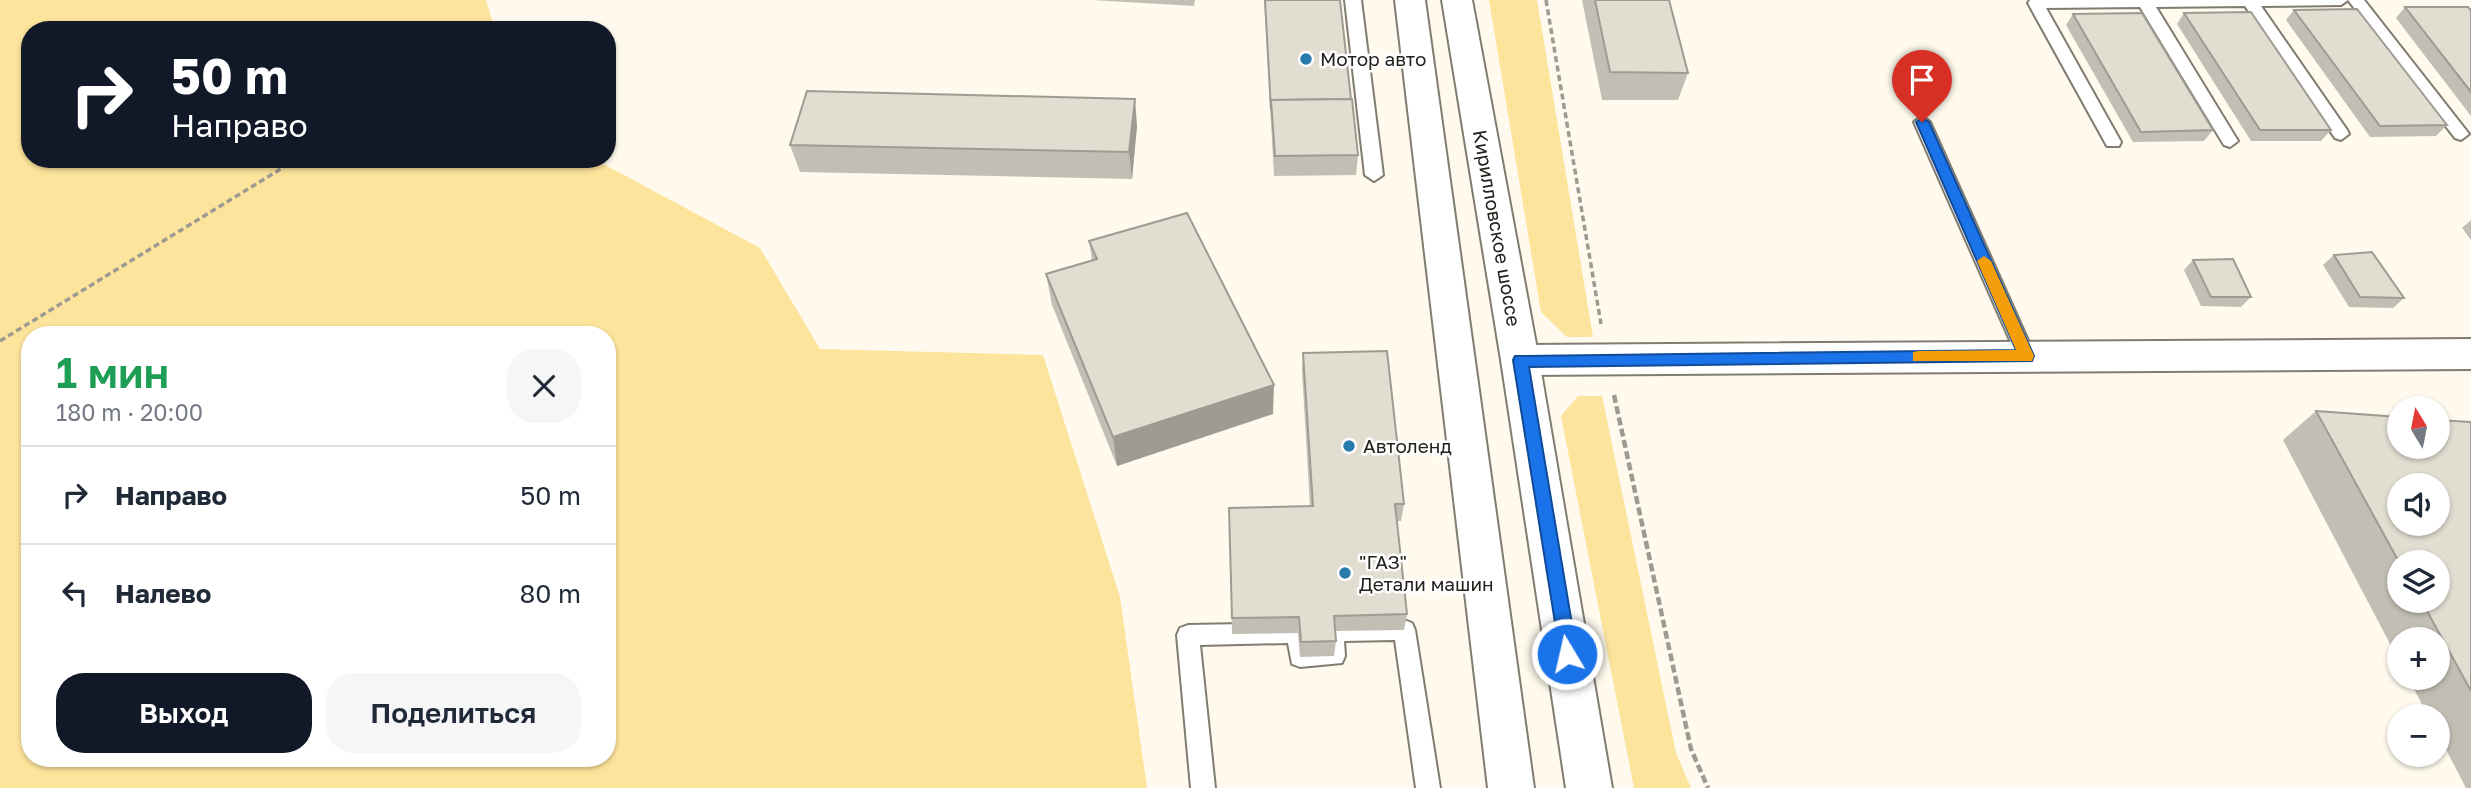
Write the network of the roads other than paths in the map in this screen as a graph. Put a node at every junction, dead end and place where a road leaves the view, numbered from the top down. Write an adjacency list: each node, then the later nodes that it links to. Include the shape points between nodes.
1 (1353, 0): 13 (lane)
2 (1410, 0): 19 (main road)
3 (1457, 0): 16 (main road, Кирилловское шоссе)
4 (2341, 0): 7 (lane)
5 (2356, 0): 10 (lane)
6 (2144, 2): 7 (lane); 11 (lane); 12 (lane, via 2036,3)
7 (2251, 2): 9 (lane)
8 (1922, 122): 15 (lane)
9 (2341, 134)
10 (2461, 134)
11 (2230, 141)
12 (2113, 142)
13 (1374, 175)
14 (2471, 354): 15 (main road)
15 (2026, 356): 16 (main road)
16 (1520, 360): 20 (main road, Кирилловское шоссе)
17 (1202, 788): 18 (lane, via 1188,635 1298,633 1300,657 1334,656 1332,631 1404,629)
18 (1428, 788)
19 (1511, 788)
20 (1589, 788)

